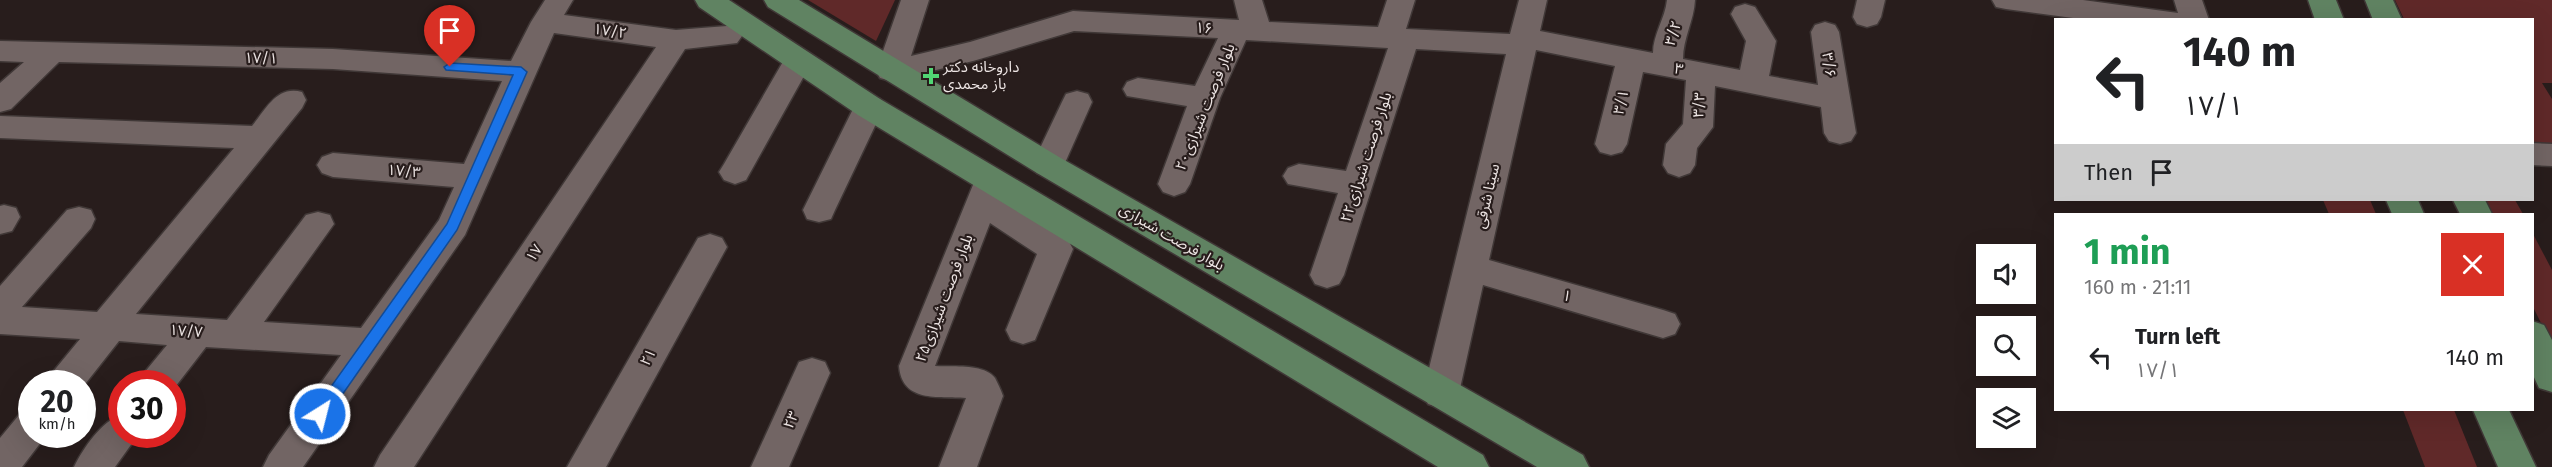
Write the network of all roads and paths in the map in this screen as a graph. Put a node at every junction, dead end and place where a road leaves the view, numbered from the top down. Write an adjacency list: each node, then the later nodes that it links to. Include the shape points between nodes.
1 (709, 0): 28 (main road)
2 (778, 0): 30 (main road, بلوار فرصت شیرازی)
3 (915, 0): 30 (street)
4 (1248, 0): 19 (street)
5 (1401, 0): 22 (street, بلوار فرصت شیرازی۲۲)
6 (1533, 0): 24 (street, سینا شرقی)
7 (1681, 0): 29 (street, ۳/۲, via 1668,43)
8 (2006, 0): 12 (street)
9 (2188, 0): 16 (street)
10 (2322, 0): 17 (main road)
11 (2379, 0): 18 (main road)
12 (2042, 2): 15 (street)
13 (552, 11): 23 (street, ۱۷/۲); 31 (street)
14 (1745, 14): 33 (street, via 1761,41)
15 (2155, 18)
16 (2194, 18)
17 (2329, 18)
18 (2387, 18)
19 (1246, 30): 22 (street, ۱۶); 30 (street, ۱۶, via 1073,21); 35 (street, بلوار فرصت شیرازی۲۰)
20 (1825, 32): 36 (street, ۳/۶)
21 (728, 36): 23 (street, ۱۷/۲)
22 (1397, 39): 24 (street, ۱۶); 54 (street, بلوار فرصت شیرازی۲۲)
23 (676, 40): 84 (street, ۱۷)
24 (1523, 42): 27 (street, ۳); 61 (street, سینا شرقی)
25 (0, 51): 26 (street, ۱۷/۱)
26 (51, 53): 31 (street, ۱۷/۱, via 333,59); 38 (street)
27 (1631, 59): 29 (street, ۳); 44 (street, ۳/۱)
28 (798, 60): 40 (main road); 50 (street)
29 (1668, 66): 32 (street, ۳)
30 (891, 71): 48 (main road, بلوار فرصت شیرازی)
31 (521, 72): 52 (street)
32 (1701, 73): 33 (street, ۳); 49 (street, ۳/۳, via 1698,127 1682,144)
33 (1752, 83): 36 (street, ۳)
34 (1138, 89): 35 (street)
35 (1205, 98): 53 (street, بلوار فرصت شیرازی۲۰)
36 (1834, 99): 42 (street, ۳/۶)
37 (291, 100): 43 (street)
38 (0, 101)
39 (1077, 102): 48 (street)
40 (868, 106): 55 (main road); 56 (street)
41 (0, 127): 43 (street)
42 (1840, 133)
43 (261, 138): 66 (street)
44 (1611, 144)
45 (2534, 154): 46 (street)
46 (2552, 155)
47 (333, 165): 52 (street, ۱۷/۳)
48 (1048, 165): 76 (main road, بلوار فرصت شیرازی)
49 (1679, 165)
50 (735, 172)
51 (1299, 176): 54 (street)
52 (474, 177): 71 (street, via 453,226)
53 (1174, 184)
54 (1357, 184): 62 (street, بلوار فرصت شیرازی۲۲)
55 (986, 191): 59 (street); 87 (street, بلوار فرصت شیرازی۲۵, via 916,366 923,380 974,383 985,396)
56 (819, 210)
57 (79, 219): 63 (street)
58 (318, 224): 69 (street)
59 (1058, 235): 67 (street); 80 (main road)
60 (710, 246): 85 (street, ۲۱)
61 (1470, 268): 65 (street, ۱); 76 (street, سینا شرقی)
62 (1327, 275)
63 (0, 309)
64 (0, 320): 66 (street, ۱۷/۷)
65 (1663, 324)
66 (107, 327): 68 (street, ۱۷/۷); 72 (street)
67 (1023, 330)
68 (197, 332): 69 (street, ۱۷/۷); 73 (street)
69 (235, 335): 71 (street, ۱۷/۷)
70 (2534, 339): 75 (main road)
71 (371, 343): 83 (street)
72 (75, 370)
73 (168, 370)
74 (812, 373): 86 (street, ۲۳)
75 (2552, 377)
76 (1441, 393): 89 (main road, بلوار فرصت شیرازی)
77 (2491, 411): 90 (main road)
78 (18, 444): 81 (street)
79 (108, 448): 82 (street)
80 (1431, 457): 88 (main road)
81 (0, 466)
82 (93, 467)
83 (282, 467)
84 (393, 467)
85 (586, 467)
86 (770, 467)
87 (958, 467)
88 (1470, 467)
89 (1570, 467)
90 (2517, 467)

